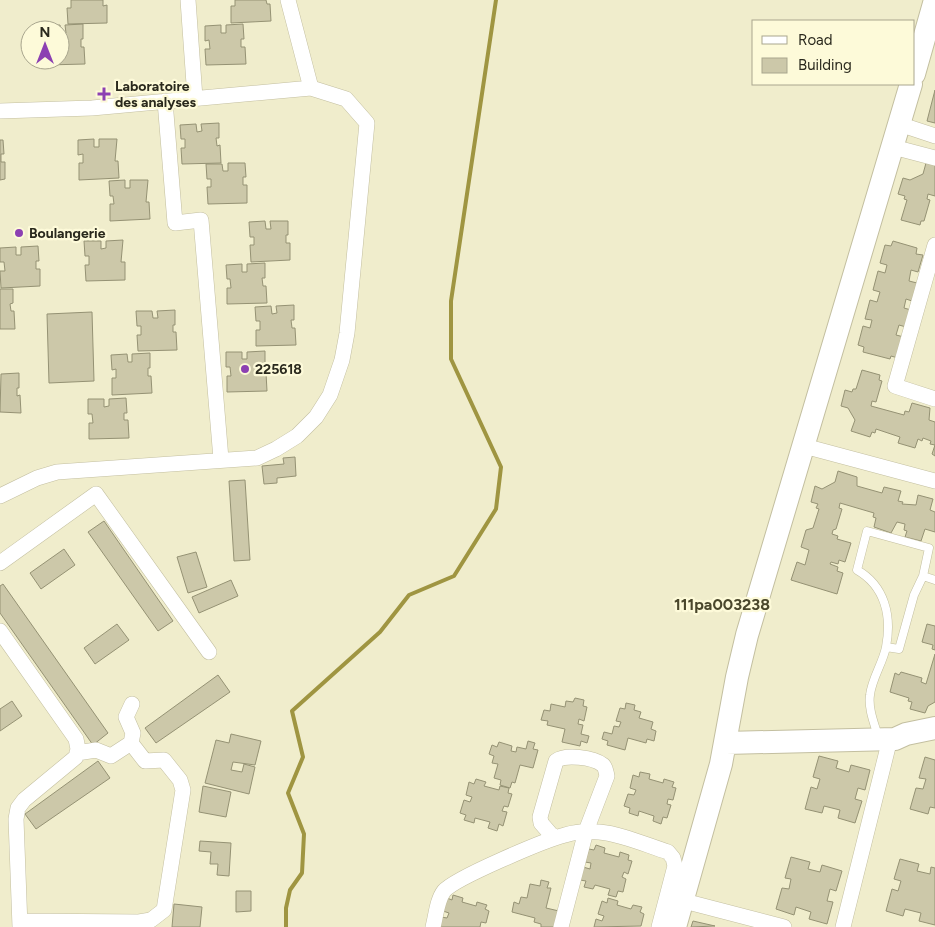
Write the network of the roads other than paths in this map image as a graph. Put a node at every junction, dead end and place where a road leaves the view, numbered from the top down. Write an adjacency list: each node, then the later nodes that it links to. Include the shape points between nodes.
1 (188, 0): 7 (street)
2 (288, 0): 6 (street)
3 (935, 0): 4 (street)
4 (915, 70)
5 (911, 85): 10 (street)
6 (311, 88): 7 (street); 17 (street, via 346,99 367,123 342,360 330,395 316,417 297,436 257,458)
7 (195, 98): 8 (street)
8 (165, 101): 9 (street, via 92,108); 17 (street, via 175,222 201,220)
9 (0, 110)
10 (900, 124): 11 (street); 12 (street)
11 (935, 136)
12 (893, 148): 13 (street); 16 (street)
13 (935, 158)
14 (935, 245): 15 (street, via 895,386)
15 (935, 399)
16 (804, 446): 18 (street); 31 (street, via 741,657)
17 (221, 459): 19 (street, via 56,472)
18 (935, 480)
19 (0, 496)
20 (0, 563): 25 (street, via 96,494)
21 (923, 576): 22 (lane); 24 (lane, via 914,595 900,649); 24 (lane, via 929,548 867,531 857,570 878,586 884,600)
22 (935, 580)
23 (0, 631): 32 (street, via 76,739)
24 (886, 647): 28 (lane, via 870,694 871,710)
25 (209, 652)
26 (132, 704): 30 (street, via 126,717 133,733)
27 (935, 728): 28 (street)
28 (888, 739): 29 (street, via 907,743); 31 (street); 42 (street)
29 (935, 742)
30 (131, 743): 32 (street, via 111,756 96,750); 36 (street, via 145,761 164,760 183,790 164,910 151,920 139,922)
31 (726, 743): 35 (street)
32 (77, 753): 36 (street, via 76,758 18,808)
33 (586, 832): 34 (street); 34 (street, via 607,776 606,768 601,763 568,755 556,761 540,817); 38 (street); 39 (street, via 623,837 668,852 673,858 674,866)
34 (554, 838): 37 (street, via 450,885 443,892)
35 (684, 901): 40 (street); 41 (street)
36 (20, 924)
37 (433, 927)
38 (561, 927)
39 (659, 927)
40 (675, 927)
41 (784, 927)
42 (843, 927)

